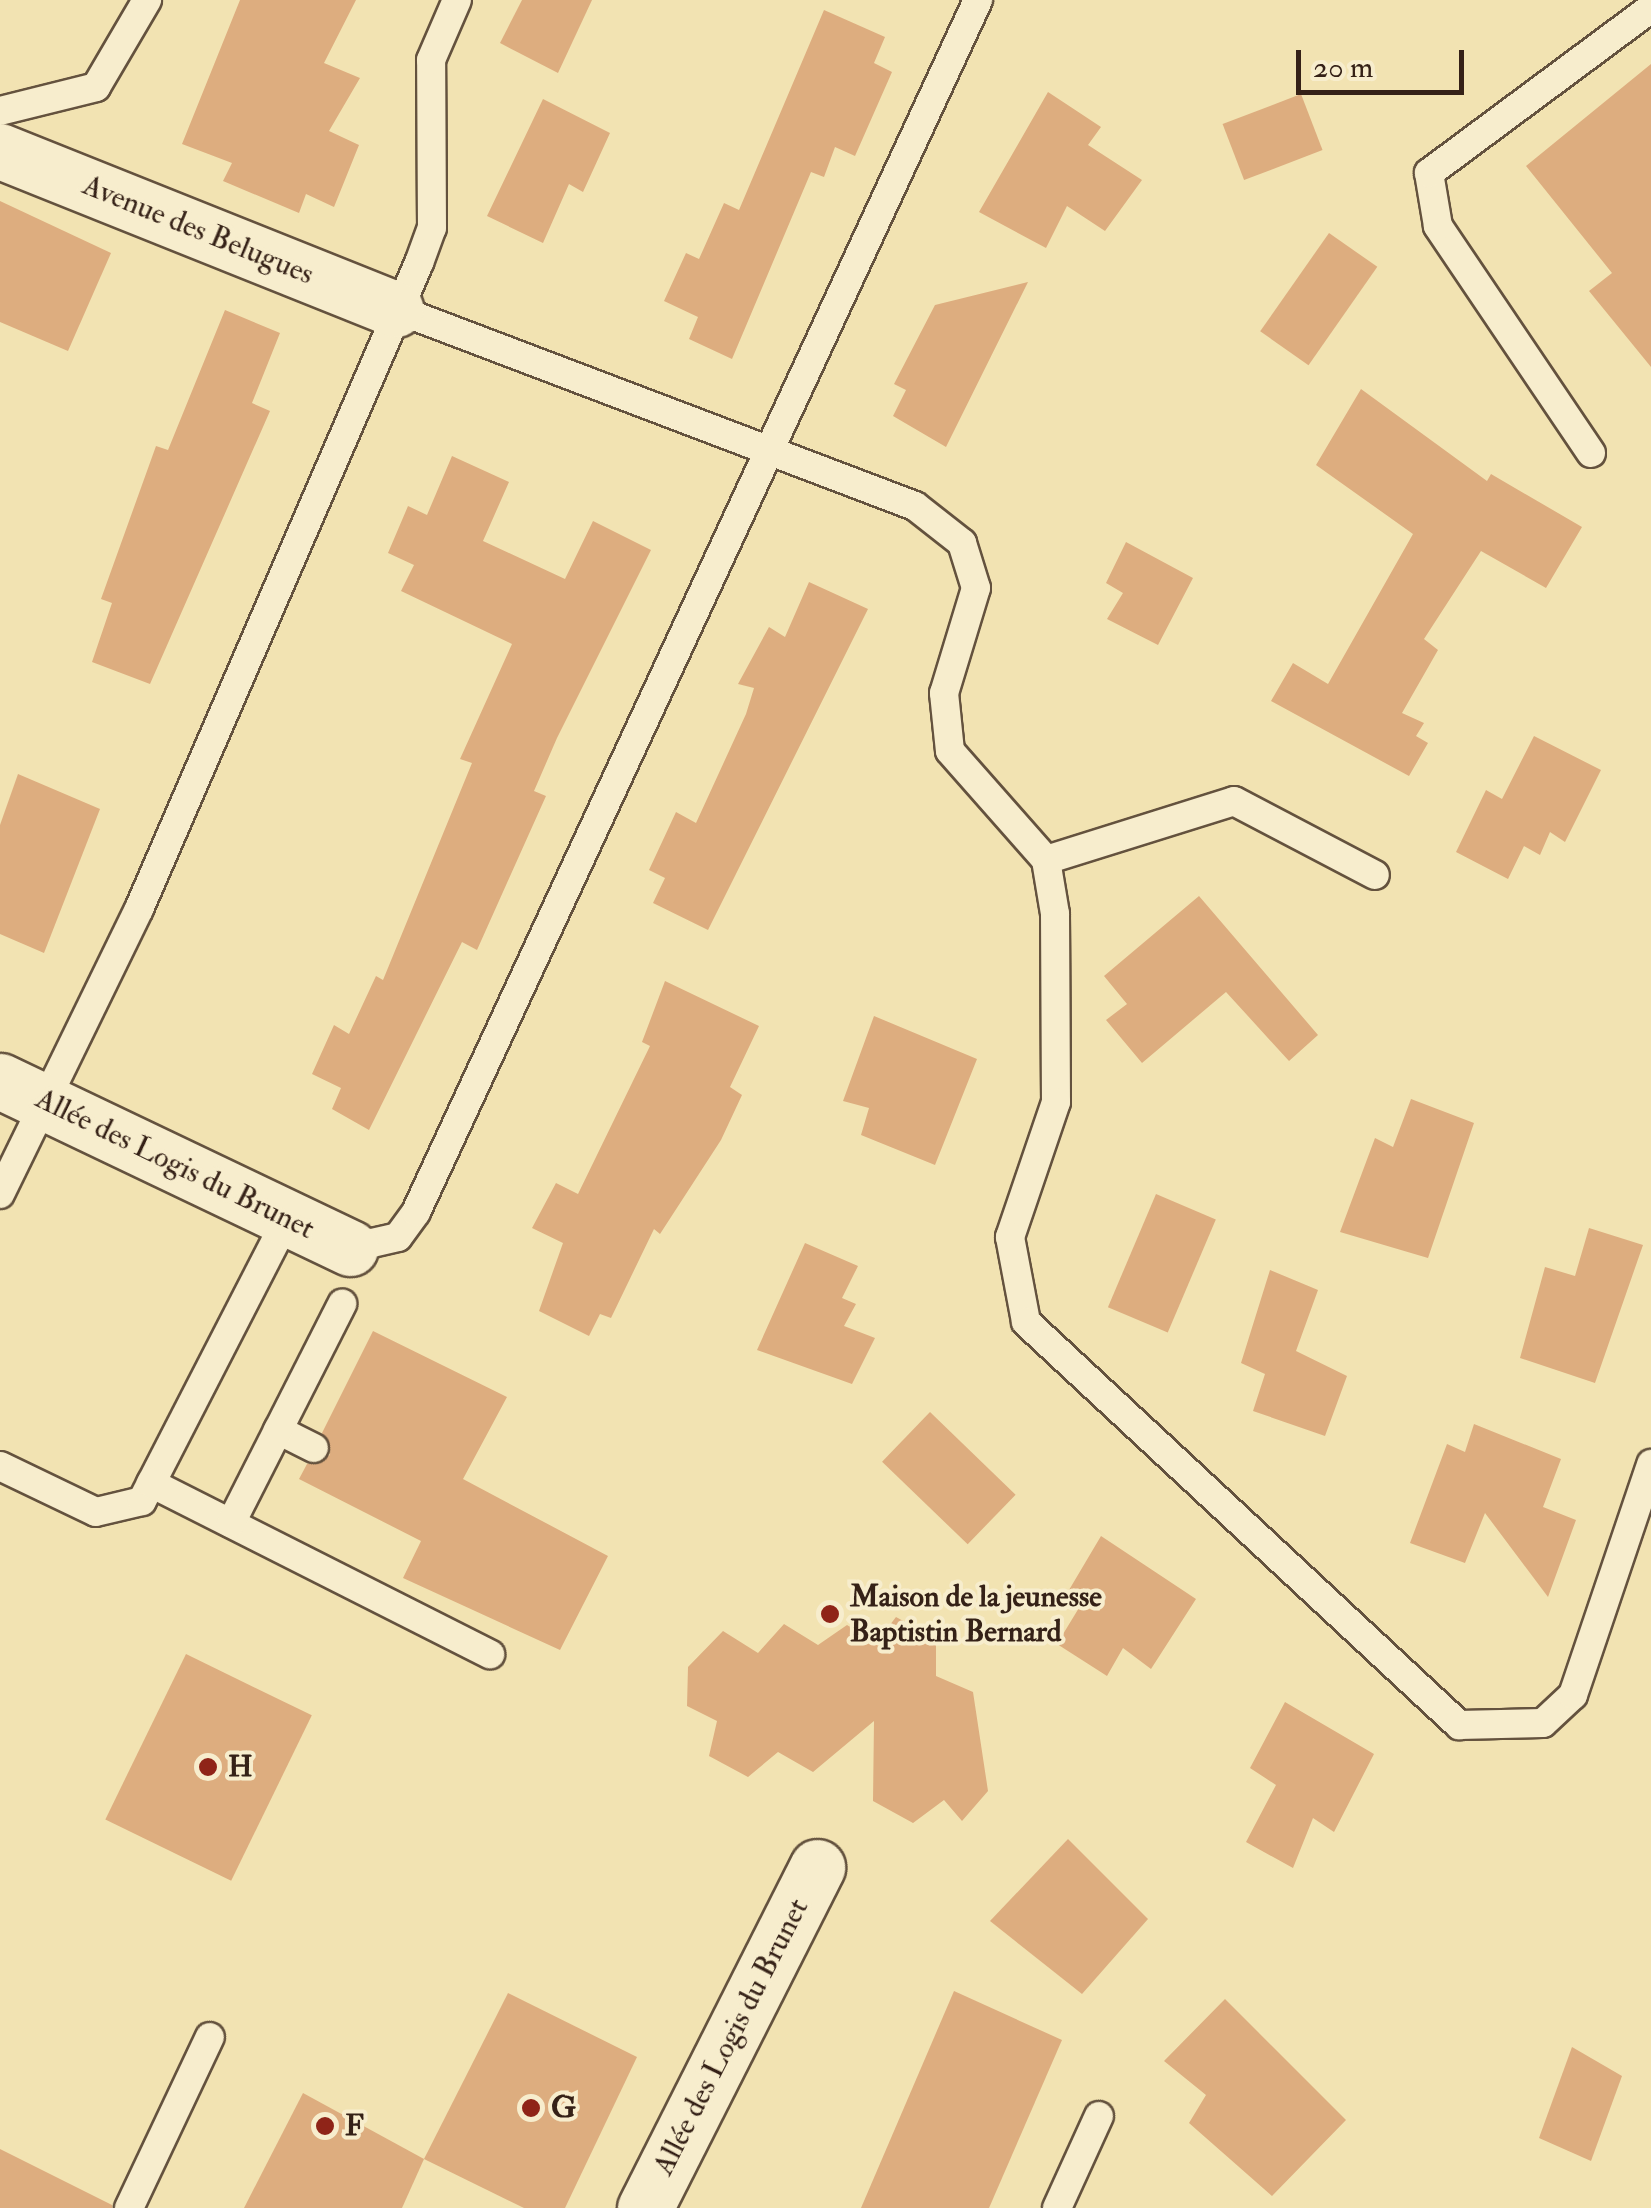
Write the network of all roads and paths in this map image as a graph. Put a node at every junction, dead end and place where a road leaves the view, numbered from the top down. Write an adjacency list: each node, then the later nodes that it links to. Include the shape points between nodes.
1 (148, 0): 5 (lane, via 96,87)
2 (458, 0): 7 (lane, via 431,60 432,228)
3 (978, 0): 8 (lane)
4 (1651, 8): 9 (lane, via 1429,173 1438,226)
5 (0, 112)
6 (0, 151): 7 (street, Avenue des Belugues)
7 (396, 309): 8 (lane); 12 (lane, via 139,908)
8 (770, 448): 10 (lane, via 915,506 962,544 976,588 944,693 950,751); 15 (lane, via 416,1212 398,1237)
9 (1591, 454)
10 (1046, 860): 11 (lane, via 1234,801); 19 (lane, via 1059,1065 1056,1102 1010,1237 1026,1322 1459,1725 1543,1723 1572,1695)
11 (1375, 874)
12 (23, 1091): 13 (lane); 14 (street, Allée des Logis du Brunet)
13 (0, 1194)
14 (288, 1219): 15 (street, Allée des Logis du Brunet); 21 (lane)
15 (350, 1248)
16 (342, 1304): 17 (lane)
17 (278, 1430): 18 (lane); 22 (lane)
18 (314, 1448)
19 (1651, 1464)
20 (0, 1466): 21 (lane, via 96,1512 130,1508)
21 (152, 1483): 22 (lane)
22 (231, 1523): 23 (lane)
23 (490, 1654)
24 (818, 1867): 28 (street, Allée des Logis du Brunet)
25 (210, 2037): 27 (lane)
26 (1099, 2116): 29 (lane)
27 (129, 2208)
28 (645, 2208)
29 (1057, 2208)

